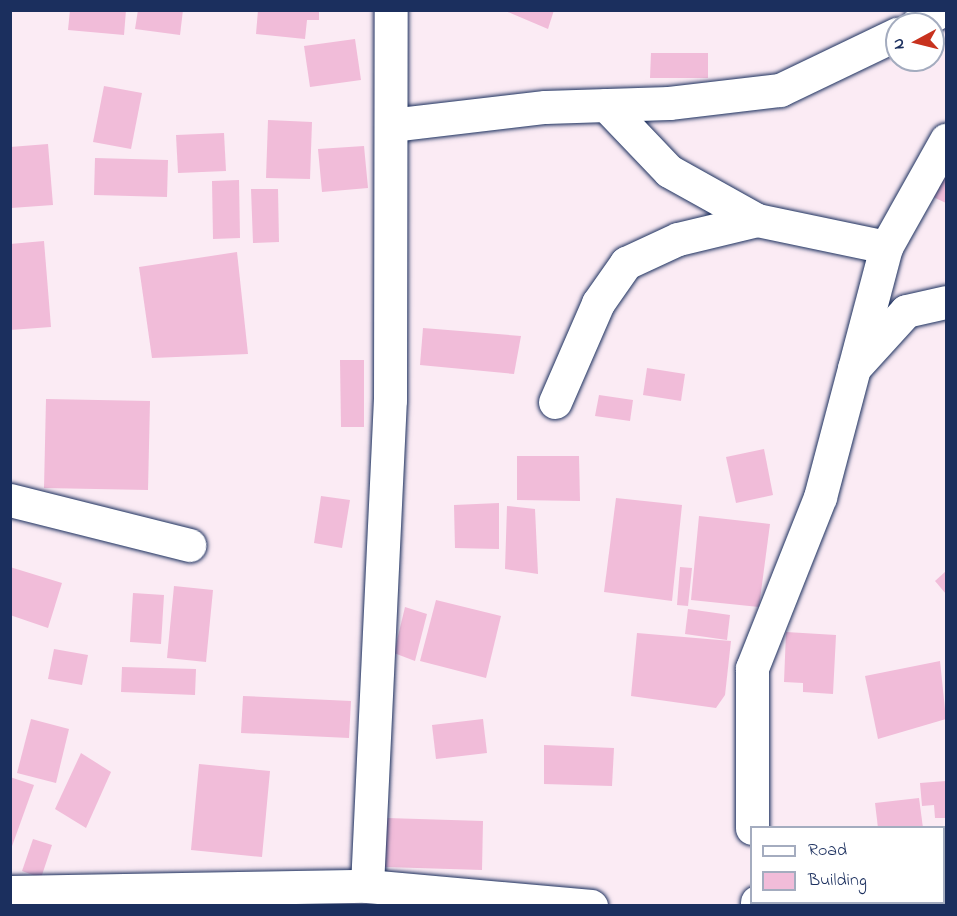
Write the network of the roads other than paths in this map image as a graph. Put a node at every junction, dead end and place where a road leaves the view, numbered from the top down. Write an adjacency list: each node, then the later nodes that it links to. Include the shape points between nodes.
1 (392, 10): 4 (street)
2 (885, 40): 3 (street, via 780,90)
3 (606, 105): 4 (street); 6 (street, via 669,171)
4 (391, 125): 14 (street, via 390,400)
5 (946, 140): 7 (street)
6 (757, 220): 7 (street); 10 (street, via 678,239 626,263 598,303)
7 (886, 247): 9 (street)
8 (946, 302): 9 (street, via 906,311)
9 (850, 372): 13 (street, via 820,497 752,668)
10 (555, 402)
11 (10, 500): 12 (street)
12 (189, 546)
13 (752, 826)
14 (367, 886): 15 (street); 16 (street)
15 (10, 892)
16 (591, 906)

